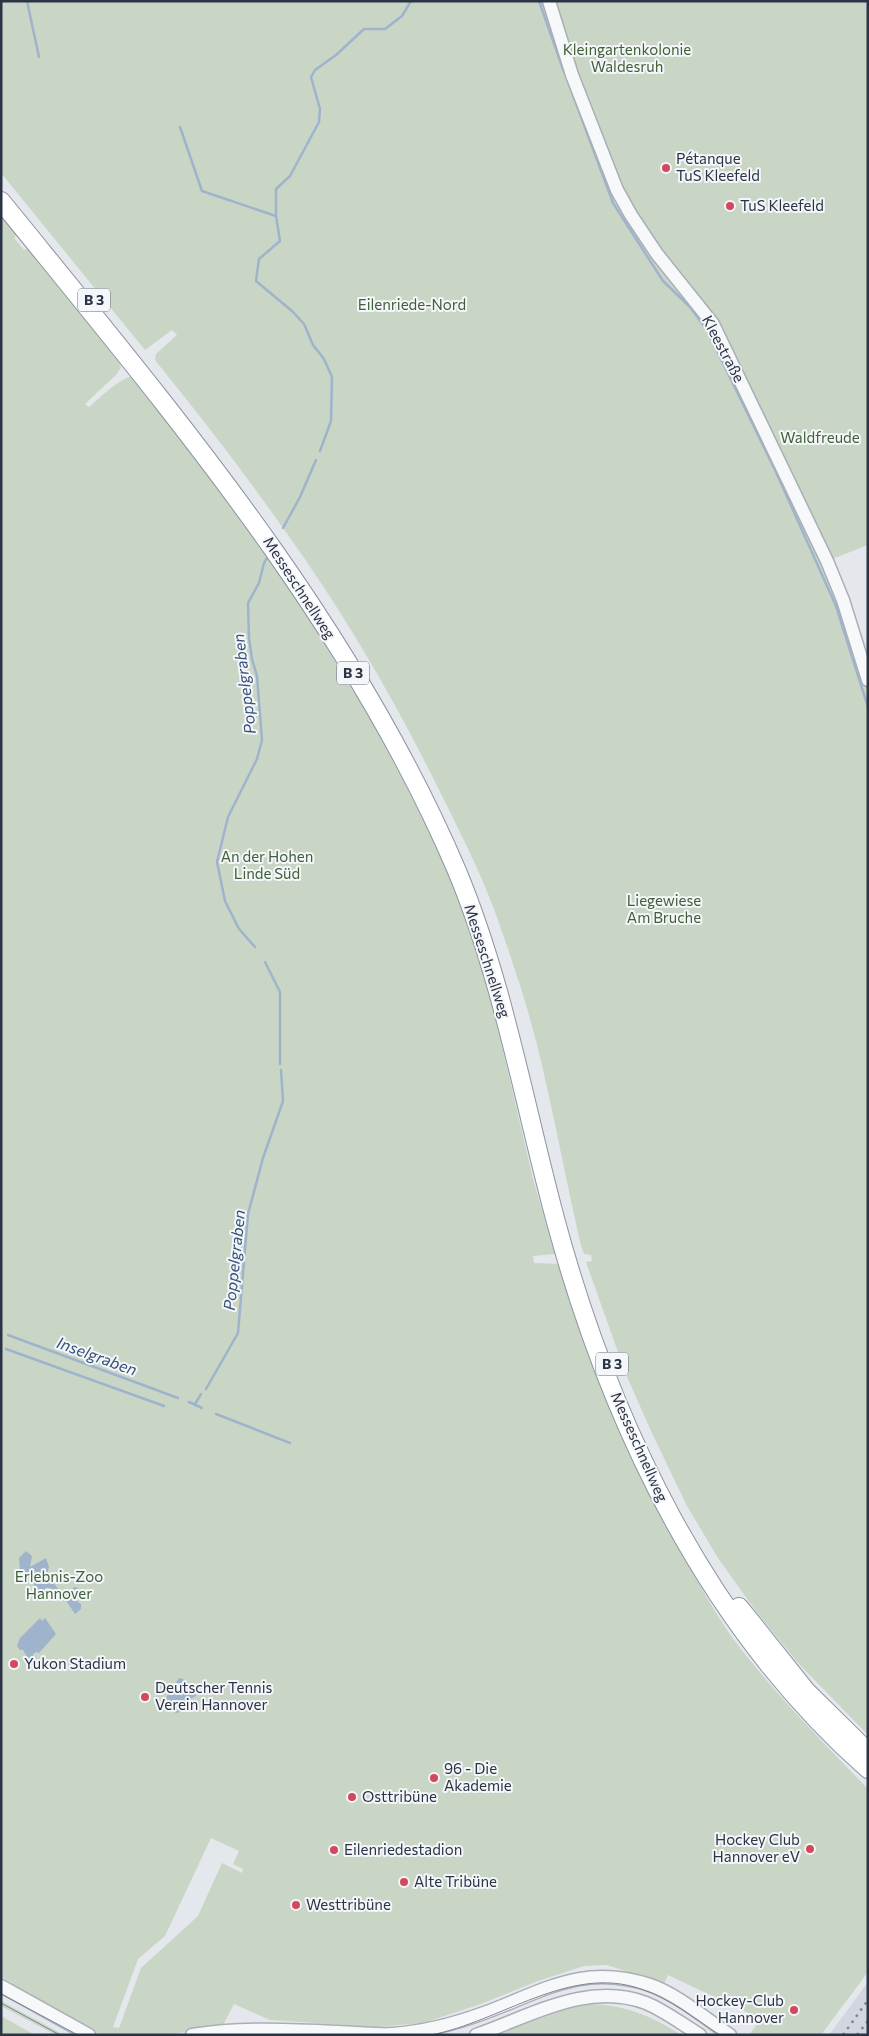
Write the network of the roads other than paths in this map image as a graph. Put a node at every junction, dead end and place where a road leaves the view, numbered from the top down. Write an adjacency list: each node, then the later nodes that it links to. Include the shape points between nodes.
1 (549, 1): 4 (street, Kleestraße, via 572,75 617,190 658,254 713,324 843,600)
2 (1, 187): 5 (highway, Messeschnellweg / B 3, via 186,414 267,522 339,632 410,753 466,870 508,986 565,1220 605,1344 653,1460 705,1556 737,1604 807,1692)
3 (1, 201): 6 (highway, Messeschnellweg / B 3, via 179,420 259,528 332,638 404,759 458,873 482,939 499,989 556,1223 596,1347 645,1464 696,1561 747,1638 798,1700)
4 (868, 680)
5 (868, 1752)
6 (868, 1769)
7 (1, 1986): 8 (street)
8 (89, 2035)
9 (192, 2035): 12 (street, via 248,2029 391,2034 421,2030 484,2013 539,1989 600,1976 623,1978 661,1990)
10 (476, 2035): 11 (street, via 572,1999 591,1996 624,1997 647,2004)
11 (700, 2035)
12 (730, 2035)

